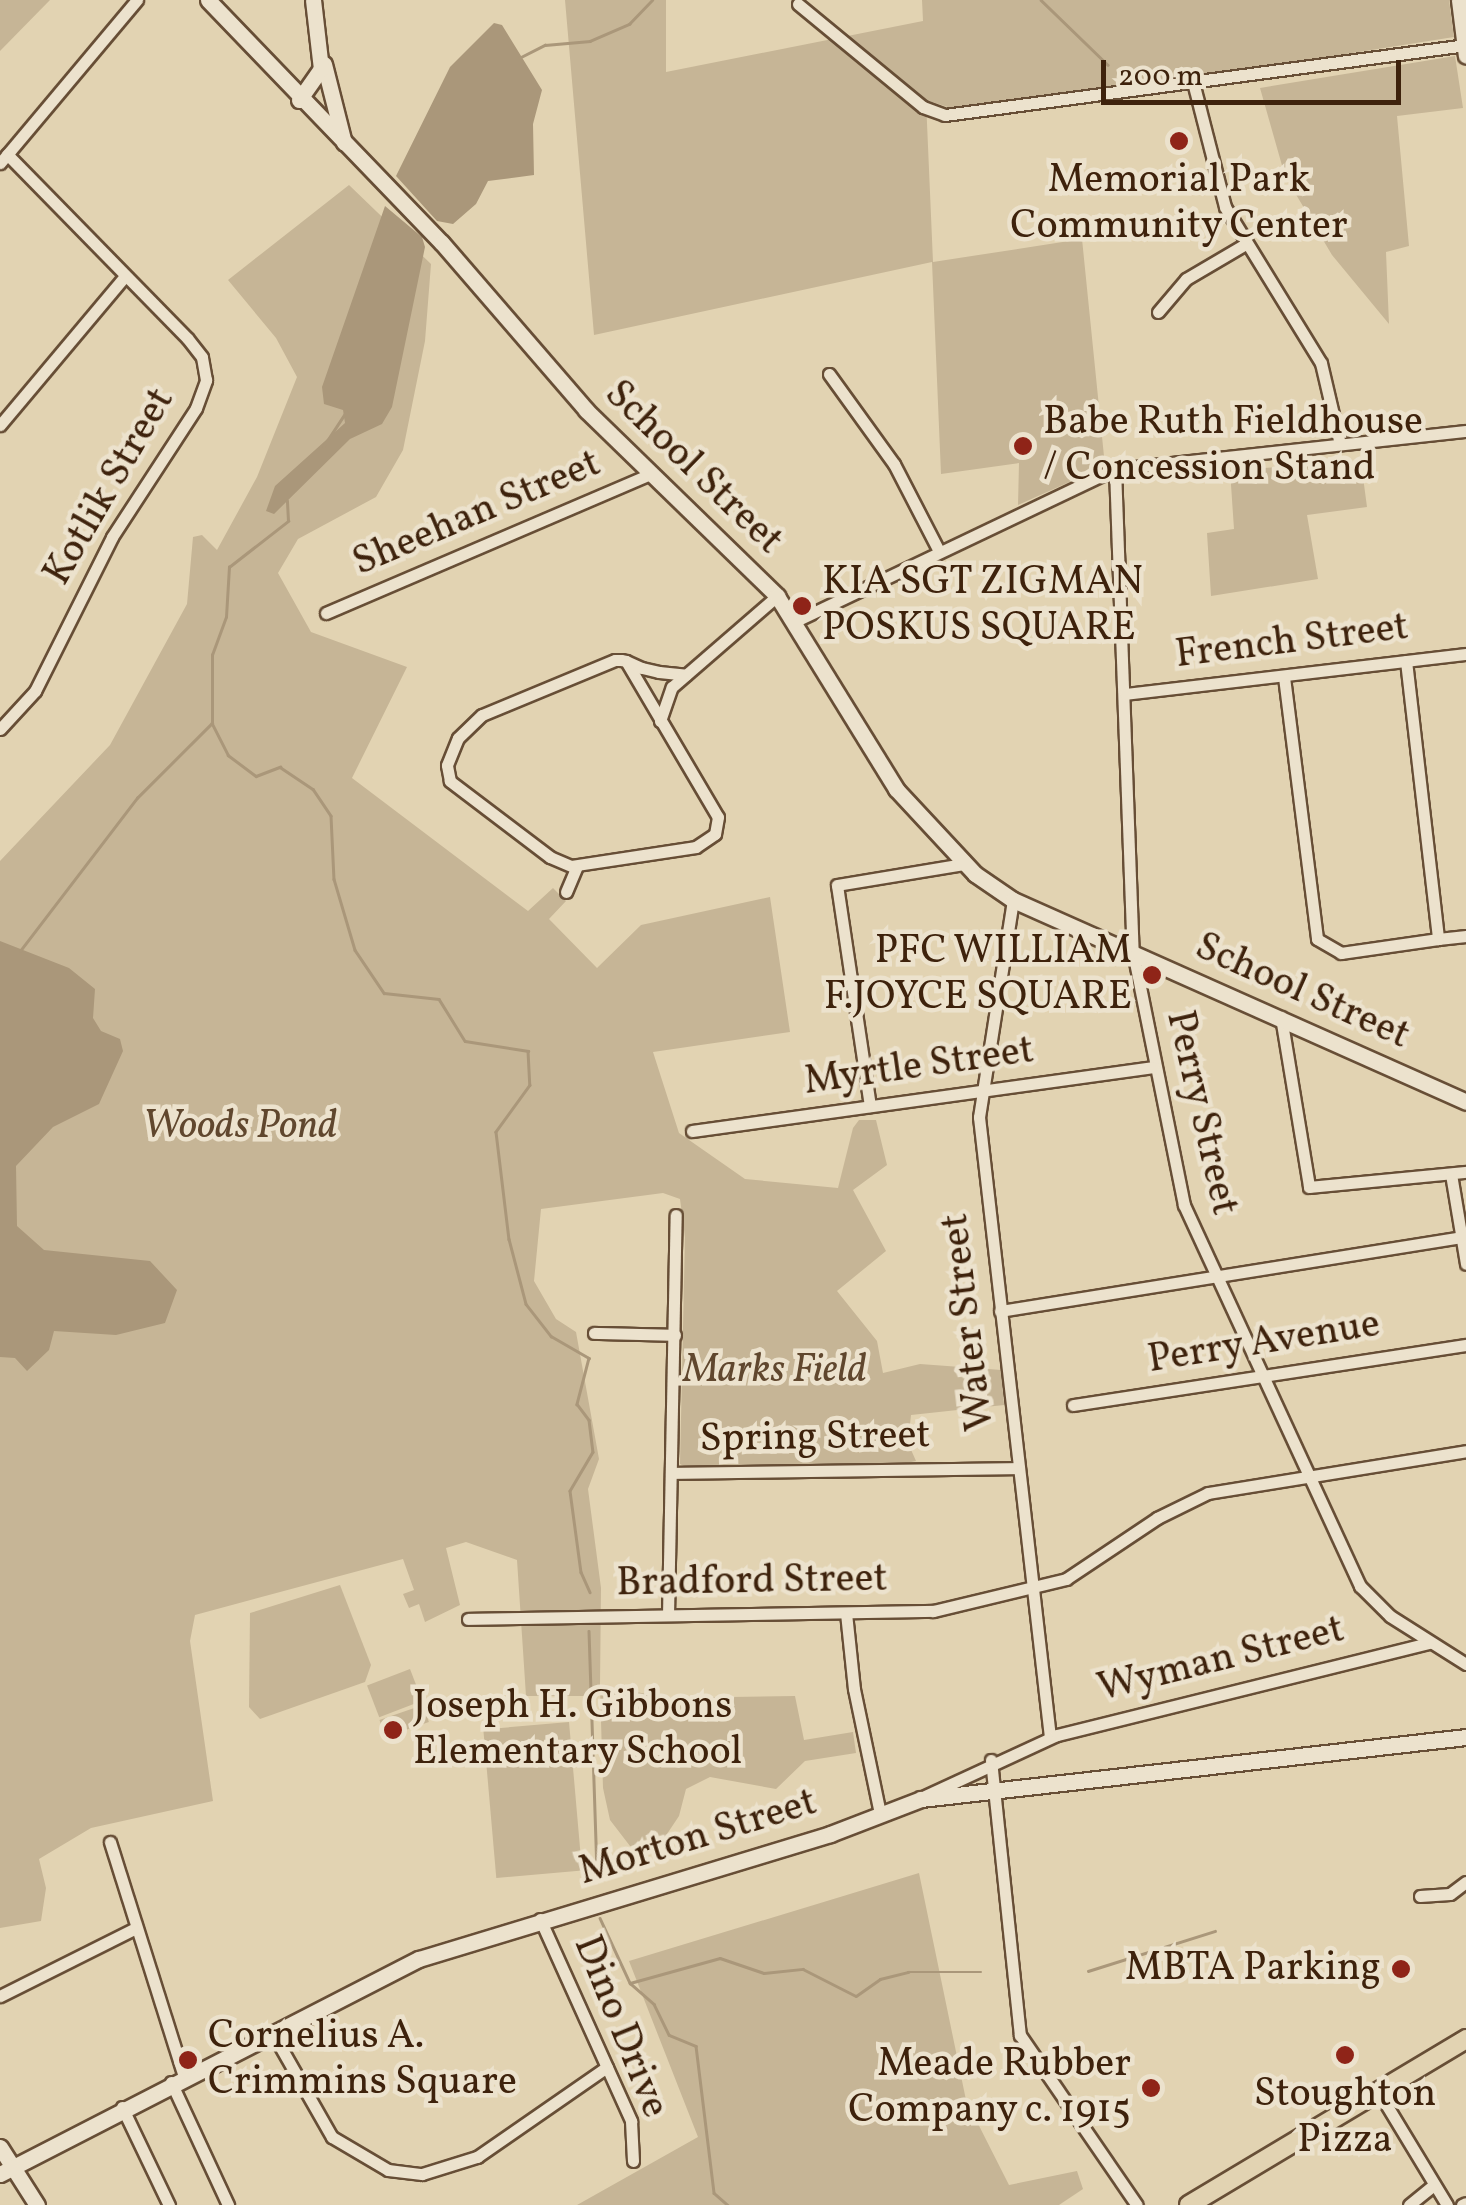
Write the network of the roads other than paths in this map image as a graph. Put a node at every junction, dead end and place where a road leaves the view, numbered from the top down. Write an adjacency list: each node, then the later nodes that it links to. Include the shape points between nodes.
1 (137, 0): 12 (street)
2 (208, 0): 10 (street, School Street)
3 (313, 0): 8 (street)
4 (1459, 0): 6 (street)
5 (798, 4): 9 (street, via 923,107 952,114)
6 (1465, 45): 7 (street); 9 (street)
7 (1466, 56)
8 (322, 58): 10 (street, via 317,82); 11 (street)
9 (1193, 82): 13 (street, via 1207,155)
10 (299, 100): 11 (street, School Street)
11 (344, 147): 21 (street, School Street)
12 (4, 158): 14 (street, Kotlik Street)
13 (1244, 246): 15 (street, via 1186,279); 19 (street, via 1318,357)
14 (125, 276): 17 (street); 33 (street, Kotlik Street, via 200,354 204,389 112,538 35,691)
15 (1158, 312)
16 (829, 374): 22 (street, via 894,464)
17 (0, 425)
18 (1466, 431): 19 (street)
19 (1340, 444): 20 (street)
20 (1115, 469): 22 (street); 31 (street, Perry Street)
21 (652, 473): 23 (street, School Street); 24 (street, Sheehan Street)
22 (939, 551): 25 (street)
23 (777, 596): 25 (street, School Street); 29 (street)
24 (326, 613)
25 (796, 621): 34 (street, School Street, via 887,776)
26 (1466, 654): 28 (street, French Street)
27 (626, 662): 29 (street); 32 (street); 35 (street, via 607,662 482,715 458,738 447,765 454,786 550,857)
28 (1406, 662): 30 (street, French Street); 39 (street)
29 (686, 674): 32 (street, via 665,698)
30 (1284, 677): 31 (street, French Street); 39 (street, via 1317,940 1341,953)
31 (1124, 694): 40 (street, Perry Street)
32 (660, 722): 35 (street, via 718,817 718,829 691,849)
33 (0, 729)
34 (964, 864): 37 (street, School Street); 45 (street, via 837,885)
35 (578, 866): 36 (street)
36 (566, 892)
37 (1013, 900): 40 (street, School Street); 43 (street, Water Street)
38 (1466, 936): 39 (street)
39 (1438, 939)
40 (1133, 952): 41 (street, School Street); 42 (street, Perry Street)
41 (1281, 1017): 44 (street, School Street); 48 (street, via 1309,1186)
42 (1154, 1067): 43 (street, Myrtle Street); 52 (street, Perry Street, via 1184,1205)
43 (980, 1093): 45 (street, Myrtle Street); 53 (street, Water Street)
44 (1466, 1102)
45 (870, 1106): 46 (street, Myrtle Street)
46 (692, 1131)
47 (1466, 1172): 48 (street)
48 (1451, 1174): 50 (street)
49 (676, 1215): 55 (street)
50 (1462, 1237): 51 (street); 52 (street)
51 (1466, 1264)
52 (1216, 1276): 53 (street); 57 (street, Perry Street)
53 (1000, 1311): 60 (street, Water Street)
54 (594, 1333): 55 (street)
55 (675, 1335): 61 (street)
56 (1466, 1345): 57 (street, Perry Avenue)
57 (1263, 1375): 58 (street, Perry Avenue); 62 (street, Perry Street)
58 (1073, 1405)
59 (1466, 1450): 62 (street, Bradford Street)
60 (1019, 1468): 61 (street, Spring Street); 63 (street, Water Street)
61 (672, 1473): 65 (street)
62 (1308, 1477): 63 (street, Bradford Street, via 1190,1500 1073,1575); 67 (street, Perry Street, via 1360,1586)
63 (1033, 1588): 64 (street, Bradford Street, via 933,1611); 69 (street, Water Street)
64 (846, 1614): 65 (street, Bradford Street); 74 (street)
65 (668, 1615): 66 (street, Bradford Street)
66 (468, 1619)
67 (1430, 1643): 68 (street); 69 (street, Wyman Street)
68 (1466, 1664)
69 (1050, 1737): 71 (street, Wyman Street)
70 (1466, 1738): 72 (street, Morton Street)
71 (991, 1760): 72 (street); 73 (street, Wyman Street)
72 (995, 1790): 73 (street, Morton Street); 95 (street, via 1020,2035)
73 (920, 1799): 74 (street, Morton Street)
74 (880, 1813): 78 (street, Morton Street, via 821,1837)
75 (110, 1842): 79 (street)
76 (1466, 1882): 77 (street, via 1450,1894)
77 (1420, 1896)
78 (540, 1919): 81 (street, Morton Street, via 419,1959); 83 (street, Dino Drive)
79 (136, 1928): 80 (street); 84 (street)
80 (0, 1996)
81 (272, 2032): 83 (street, via 332,2137 388,2170 422,2174 477,2157); 84 (street, Morton Street)
82 (1466, 2039): 85 (main road)
83 (607, 2067): 88 (street, Dino Drive, via 631,2121)
84 (178, 2079): 86 (street, Morton Street); 94 (street)
85 (1378, 2091): 91 (street); 96 (main road)
86 (122, 2107): 89 (street, Morton Street); 93 (street)
87 (0, 2148): 89 (street)
88 (633, 2161)
89 (16, 2164): 90 (street, Morton Street); 92 (street)
90 (0, 2174)
91 (1434, 2184): 97 (street); 98 (street)
92 (37, 2205)
93 (168, 2205)
94 (228, 2205)
95 (1137, 2205)
96 (1189, 2205)
97 (1409, 2205)
98 (1448, 2205)

